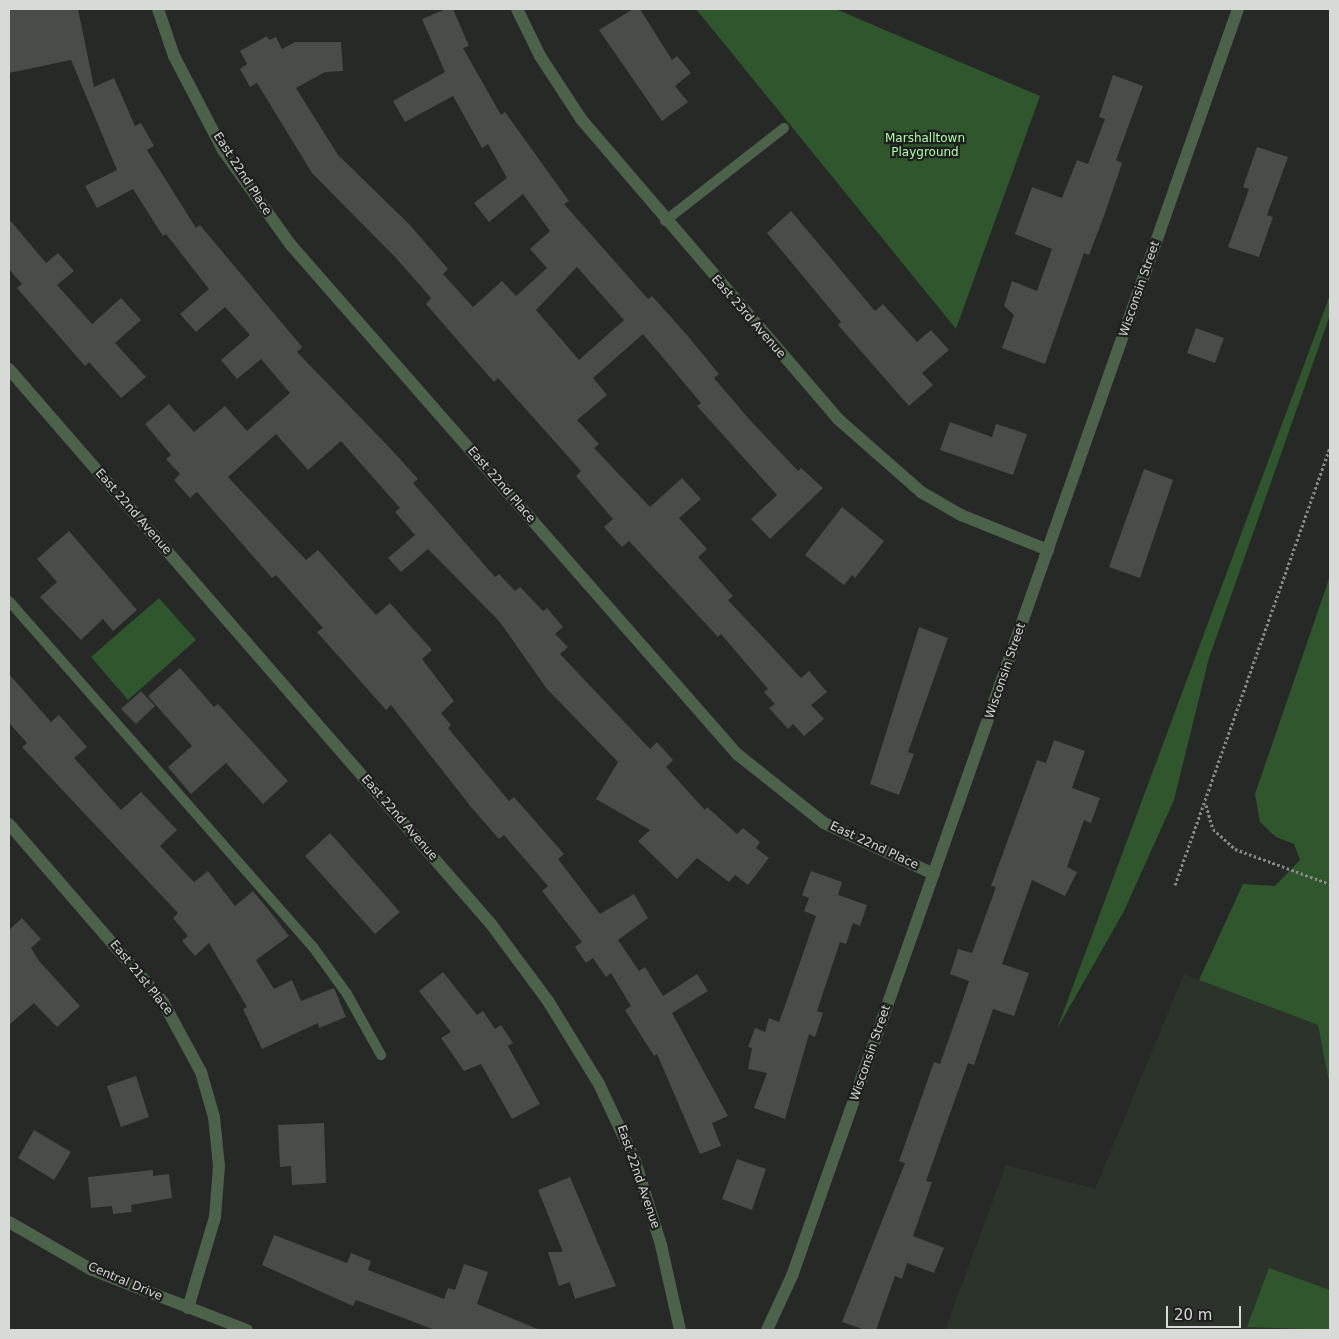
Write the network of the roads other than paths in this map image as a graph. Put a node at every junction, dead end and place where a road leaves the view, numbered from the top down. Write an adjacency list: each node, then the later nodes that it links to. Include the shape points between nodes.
1 (158, 9): 10 (street, East 22nd Place, via 174,56 223,150 290,244 737,754 824,823)
2 (517, 9): 5 (street, East 23rd Avenue, via 560,88)
3 (1238, 9): 7 (street, Wisconsin Street)
4 (784, 128): 5 (lane)
5 (666, 221): 7 (street, East 23rd Avenue, via 817,398 891,469 961,515)
6 (9, 369): 15 (street, East 22nd Avenue, via 491,924 548,1001 599,1084 632,1153 661,1245)
7 (1048, 550): 10 (street, Wisconsin Street)
8 (9, 601): 11 (lane, via 312,947 347,994)
9 (9, 824): 13 (street, East 21st Place, via 163,1002 206,1088 217,1140 217,1194 209,1242)
10 (934, 874): 16 (street, Wisconsin Street, via 792,1276)
11 (381, 1055)
12 (9, 1222): 13 (street, Central Drive, via 92,1270)
13 (188, 1308): 14 (street, Central Drive)
14 (246, 1330)
15 (680, 1330)
16 (767, 1330)

